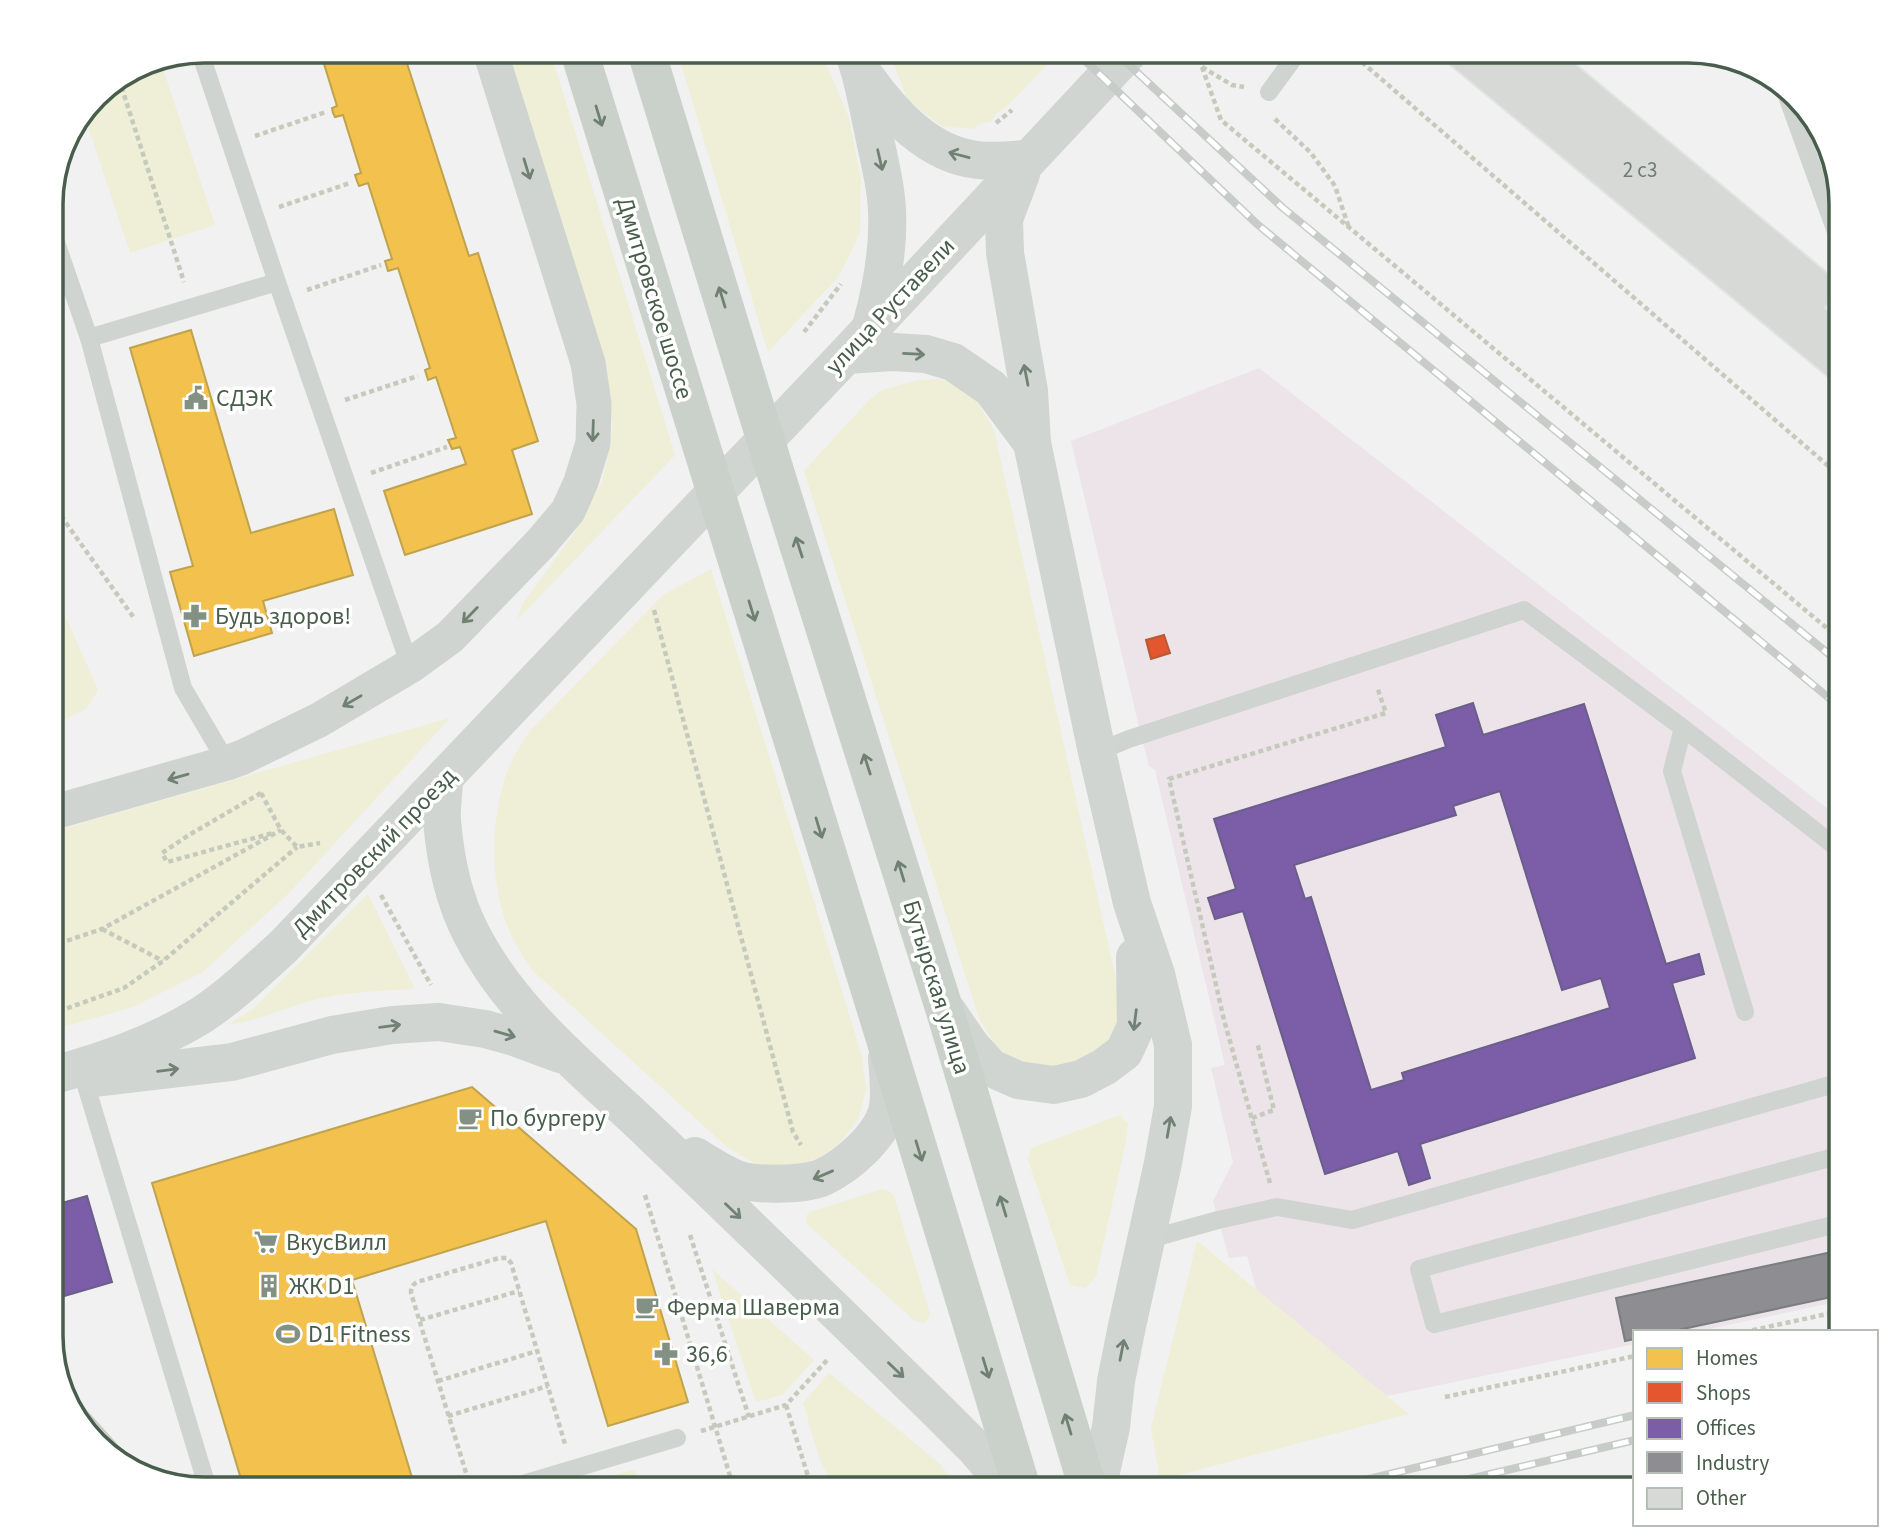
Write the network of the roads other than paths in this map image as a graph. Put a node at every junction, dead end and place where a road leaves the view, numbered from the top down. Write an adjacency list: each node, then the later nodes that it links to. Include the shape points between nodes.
1 (204, 63): 14 (lane)
2 (494, 63): 19 (street, one-way to 19, via 588,363 593,443 569,511 450,637)
3 (583, 63): 29 (main road, Дмитровское шоссе, one-way to 29)
4 (650, 63): 27 (main road, Бутырская улица, one-way to 4)
5 (858, 63): 16 (main road, one-way to 16, via 887,209 881,290)
6 (859, 63): 11 (main road, one-way to 6, via 978,160 951,155 932,145 886,105)
7 (1119, 63): 11 (main road, улица Руставели)
8 (1290, 63): 9 (lane)
9 (1269, 92)
10 (1791, 108): 12 (lane)
11 (1036, 151): 16 (main road, улица Руставели); 17 (main road, one-way to 11, via 1004,219)
12 (1829, 213)
13 (63, 263): 15 (lane)
14 (280, 290): 15 (lane, via 192,307); 19 (lane)
15 (89, 338): 22 (lane, via 183,688)
16 (858, 341): 17 (main road, one-way to 17, via 953,362 991,388); 18 (main road, улица Руставели)
17 (1032, 443): 21 (main road)
18 (646, 565): 23 (main road, Дмитровский проезд)
19 (410, 666): 22 (street, one-way to 22, via 318,720)
20 (1682, 727): 21 (lane, via 1524,610); 25 (lane); 28 (lane, via 1672,771)
21 (1097, 752): 26 (main road)
22 (227, 764): 24 (street, one-way to 24)
23 (444, 778): 30 (main road, via 446,854 470,932 519,1004); 31 (main road, Дмитровский проезд, via 283,947 225,997 158,1038)
24 (63, 810)
25 (1829, 841)
26 (1132, 903): 27 (main road, one-way to 27, via 1136,1026 1124,1052 1093,1073 1054,1085 1018,1080 991,1069); 38 (main road, one-way to 26, via 1173,1106 1173,1045)
27 (944, 1008): 44 (main road, Бутырская улица, one-way to 27)
28 (1745, 1012)
29 (885, 1039): 35 (main road, one-way to 35, via 887,1112 873,1138 822,1178 778,1185 740,1181); 43 (main road, one-way to 43)
30 (569, 1057): 32 (main road, one-way to 30, via 232,1062 332,1035 439,1022 485,1029); 35 (main road)
31 (63, 1079)
32 (63, 1079)
33 (63, 1082): 40 (lane)
34 (1829, 1085): 38 (lane, via 1352,1220 1277,1207)
35 (648, 1130): 42 (main road, one-way to 42, via 941,1414)
36 (1829, 1158): 37 (lane, via 1419,1269 1434,1324)
37 (1829, 1226)
38 (1146, 1240): 45 (main road, one-way to 38)
39 (677, 1438): 41 (lane)
40 (204, 1477)
41 (546, 1477)
42 (1000, 1477)
43 (1019, 1477)
44 (1084, 1477)
45 (1100, 1477)

